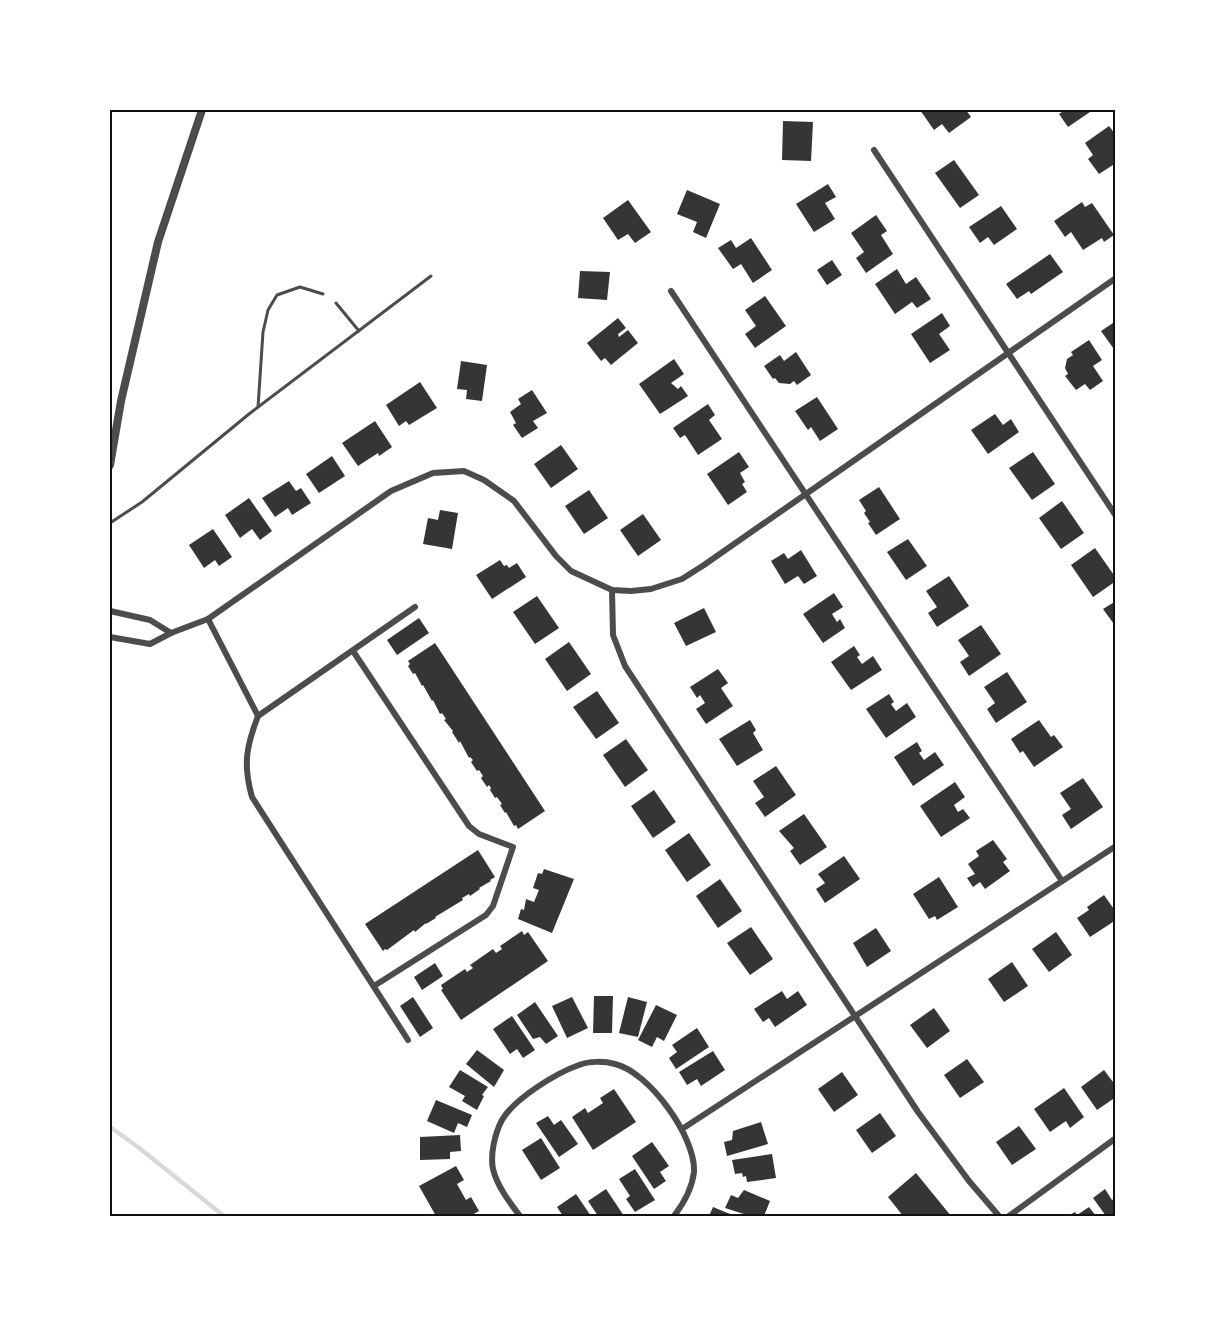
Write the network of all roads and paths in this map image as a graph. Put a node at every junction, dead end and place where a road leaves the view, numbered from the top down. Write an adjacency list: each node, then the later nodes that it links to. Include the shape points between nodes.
1 (202, 110): 11 (street, via 158,242)
2 (874, 150): 9 (street)
3 (432, 276): 8 (lane)
4 (1116, 278): 9 (street)
5 (671, 291): 12 (street)
6 (323, 294): 10 (lane, via 300,287 277,295 268,310)
7 (336, 303): 8 (lane)
8 (359, 331): 10 (lane)
9 (1008, 352): 12 (street); 13 (street)
10 (258, 407): 14 (lane, via 142,502)
11 (110, 465)
12 (806, 494): 15 (street, via 682,579 651,589); 24 (street)
13 (1116, 516)
14 (110, 523)
15 (612, 590): 18 (street, via 571,571 514,501 484,480 464,471 433,473 391,490); 26 (street, via 613,634 625,666)
16 (415, 607): 21 (street)
17 (110, 611): 19 (street, via 150,620)
18 (208, 619): 19 (street); 22 (street)
19 (171, 633): 20 (street, via 150,644)
20 (110, 637)
21 (353, 651): 22 (street); 25 (street, via 469,826 513,847 493,906 486,915)
22 (258, 716): 25 (street, via 246,758 252,797)
23 (1116, 846): 24 (street)
24 (1062, 880): 26 (street)
25 (374, 986): 27 (street)
26 (855, 1017): 28 (street); 32 (street, via 936,1138)
27 (408, 1040)
28 (682, 1129): 30 (street, via 653,1089 629,1069 614,1063 589,1063 557,1075 512,1107 496,1135 493,1169); 31 (street, via 693,1153 694,1171 684,1203)
29 (1116, 1138): 33 (street)
30 (520, 1216)
31 (674, 1216)
32 (999, 1216)
33 (1009, 1216)

